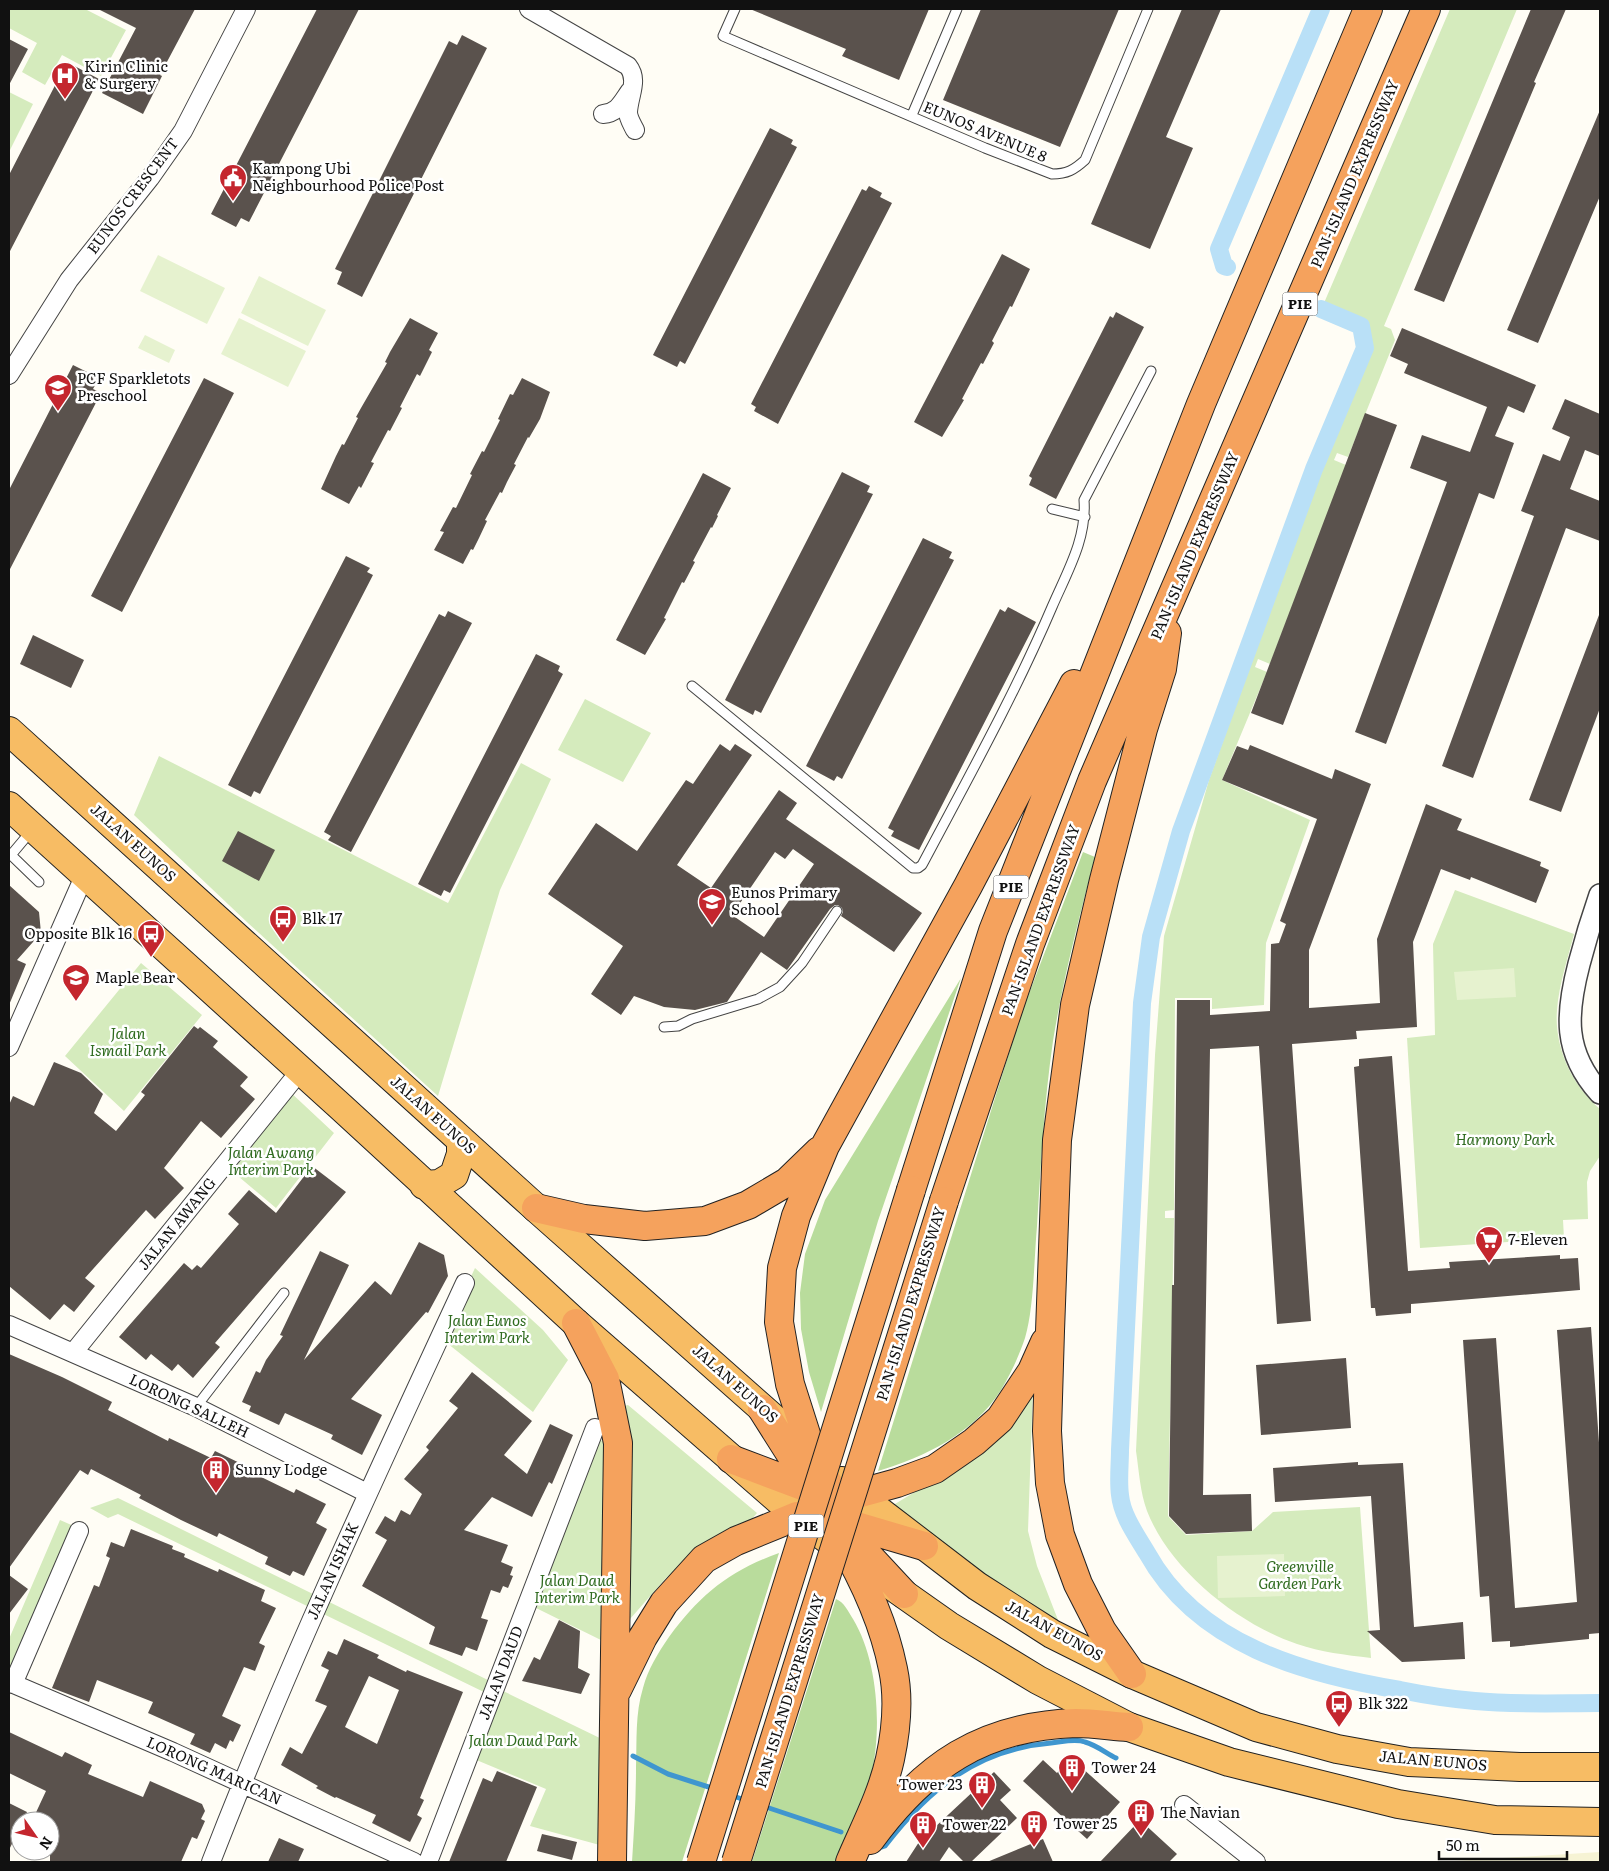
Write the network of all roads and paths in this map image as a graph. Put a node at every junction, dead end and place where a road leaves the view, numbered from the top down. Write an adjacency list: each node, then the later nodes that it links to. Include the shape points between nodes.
1 (246, 9): 13 (street, EUNOS CRESCENT, via 183,131 150,178 68,280)
2 (529, 9): 8 (street, via 622,61 632,71)
3 (734, 9): 10 (lane, EUNOS AVENUE 8, via 723,36)
4 (957, 9): 10 (lane)
5 (1148, 9): 10 (lane, EUNOS AVENUE 8, via 1085,160 1064,174 1052,174)
6 (1368, 9): 16 (highway, PIE, via 1201,404)
7 (1426, 9): 17 (highway, PAN-ISLAND EXPRESSWAY / PIE)
8 (633, 86): 9 (street, via 617,110); 11 (street, via 628,113)
9 (603, 114)
10 (912, 116)
11 (635, 130)
12 (1151, 371): 15 (lane, via 1084,500)
13 (9, 376)
14 (1052, 509): 15 (lane)
15 (1085, 517): 18 (lane, via 1080,540 1026,668 918,868 913,868)
16 (1128, 589): 32 (highway); 64 (highway, PIE, bridge, via 993,931)
17 (1172, 599): 39 (highway, via 1162,669 1104,880 1075,1005 1057,1140); 65 (highway, PAN-ISLAND EXPRESSWAY / PIE, bridge, via 1092,781 1030,944 944,1200)
18 (692, 686)
19 (9, 730): 31 (highway, JALAN EUNOS)
20 (9, 806): 21 (highway)
21 (34, 828): 22 (lane); 23 (highway)
22 (10, 854): 24 (lane)
23 (85, 874): 28 (street); 29 (highway)
24 (39, 882)
25 (1600, 895): 30 (street, via 1572,990 1569,1015 1577,1056 1590,1082)
26 (837, 911): 27 (lane, via 802,963 780,987 758,999 678,1026)
27 (664, 1027)
28 (9, 1047)
29 (300, 1070): 33 (highway); 40 (street, JALAN AWANG)
30 (1600, 1093)
31 (461, 1140): 33 (highway, via 461,1154 454,1175 439,1184); 34 (highway, JALAN EUNOS)
32 (825, 1146): 34 (highway, via 787,1182 748,1205 705,1222 645,1226 584,1219); 44 (highway, via 796,1216 782,1268 779,1322 790,1384)
33 (424, 1185): 37 (highway)
34 (536, 1208): 42 (highway, JALAN EUNOS)
35 (465, 1283): 46 (street, JALAN ISHAK)
36 (284, 1294): 41 (lane)
37 (576, 1323): 45 (highway); 54 (highway, via 605,1379 618,1443)
38 (9, 1325): 40 (street, LORONG SALLEH)
39 (1050, 1331): 47 (highway, via 1021,1390 1000,1419 974,1442 935,1469); 52 (highway, via 1047,1431 1050,1483 1060,1534 1078,1584 1102,1631)
40 (73, 1353): 41 (street, LORONG SALLEH)
41 (196, 1407): 46 (street, LORONG SALLEH)
42 (762, 1409): 44 (highway, JALAN EUNOS); 47 (highway)
43 (595, 1428): 62 (street, JALAN DAUD)
44 (812, 1453): 47 (highway, JALAN EUNOS)
45 (731, 1459): 47 (highway); 48 (highway)
46 (367, 1493): 57 (street, JALAN ISHAK)
47 (837, 1504): 48 (highway); 50 (highway); 51 (highway, via 864,1551); 52 (highway, JALAN EUNOS, via 924,1546 977,1586 1052,1634)
48 (797, 1516): 50 (highway); 54 (highway, via 736,1540 704,1559 664,1603 643,1637)
49 (79, 1531): 53 (street, LORONG MARICAN)
50 (851, 1557): 51 (highway); 66 (highway, via 883,1633 896,1696 890,1760)
51 (904, 1594): 55 (highway, via 1010,1664)
52 (1132, 1674): 56 (highway, JALAN EUNOS, via 1256,1727 1337,1749 1437,1764)
53 (11, 1683): 57 (street, LORONG MARICAN)
54 (614, 1698): 63 (highway)
55 (1129, 1727): 59 (highway, via 1229,1762 1398,1804 1495,1820); 67 (highway, via 1077,1723 1038,1726 998,1736 960,1752 923,1779 887,1816)
56 (1600, 1767)
57 (242, 1783): 60 (street, JALAN ISHAK); 61 (street, LORONG MARICAN)
58 (1184, 1805): 68 (street)
59 (1600, 1822)
60 (211, 1862)
61 (414, 1862)
62 (428, 1862)
63 (612, 1862)
64 (701, 1862)
65 (736, 1862)
66 (850, 1862)
67 (854, 1862)
68 (1256, 1862)

